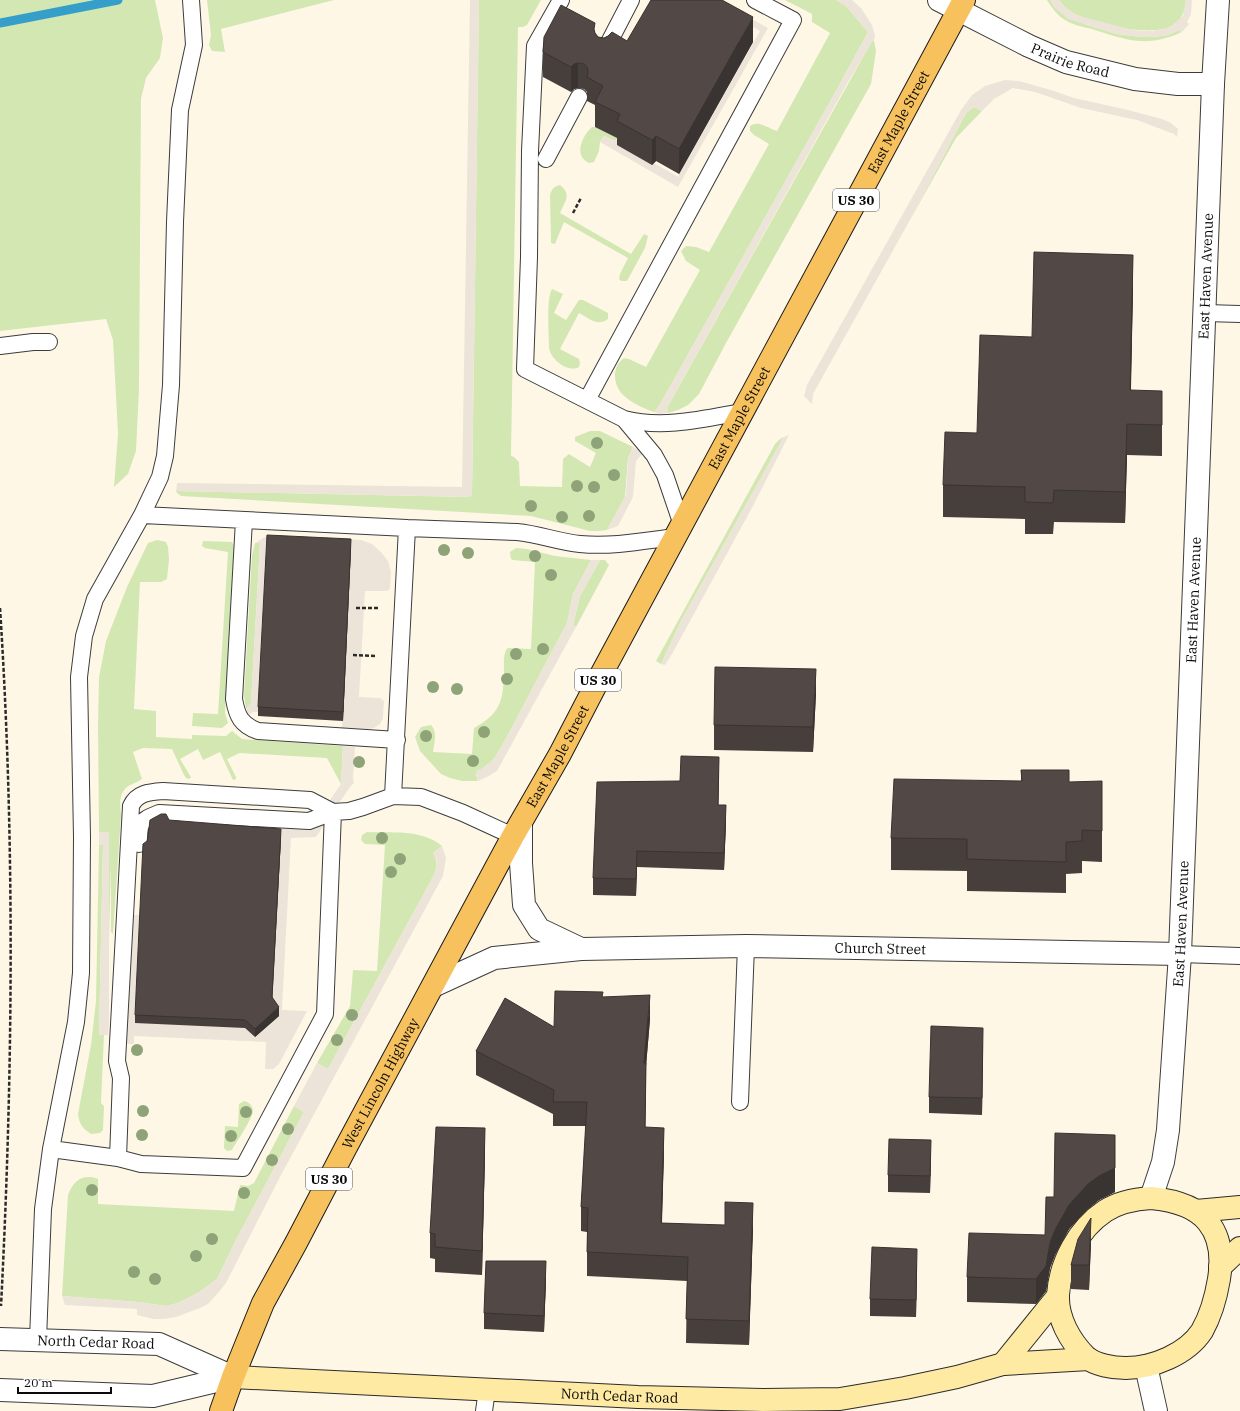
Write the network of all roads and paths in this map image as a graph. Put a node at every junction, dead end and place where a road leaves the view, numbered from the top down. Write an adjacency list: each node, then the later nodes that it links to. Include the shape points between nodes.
1 (191, 0): 21 (lane, via 194,45 180,110 171,385 165,456 160,477)
2 (561, 0): 18 (lane, via 535,46 525,368)
3 (631, 0): 8 (lane)
4 (755, 0): 18 (lane, via 793,20)
5 (939, 0): 7 (street, Prairie Road)
6 (1218, 0): 9 (street, East Haven Avenue)
7 (961, 5): 9 (street, Prairie Road, via 1029,46 1066,62 1135,79 1178,84); 19 (main road, East Maple Street / US 30)
8 (603, 52)
9 (1213, 84): 14 (street, East Haven Avenue)
10 (579, 96): 11 (lane)
11 (546, 159)
12 (581, 198): 13 (path)
13 (573, 213)
14 (1205, 313): 15 (lane); 37 (street, East Haven Avenue)
15 (1240, 314)
16 (49, 342): 17 (lane)
17 (0, 346)
18 (587, 400): 20 (lane)
19 (742, 412): 20 (lane, via 653,424); 24 (main road, East Maple Street / US 30)
20 (624, 419): 24 (lane, via 654,455 665,475)
21 (142, 515): 22 (lane); 41 (lane, via 95,600 84,636 79,677 81,973 76,1022)
22 (244, 520): 23 (lane); 30 (lane, via 234,699 237,713 243,723 258,732)
23 (408, 528): 24 (lane, via 533,533 565,542 602,545 614,545); 30 (lane)
24 (678, 531): 33 (main road, East Maple Street / US 30)
25 (0, 608): 49 (path, via 11,893 9,1133)
26 (356, 608): 27 (path)
27 (382, 608)
28 (354, 655): 29 (path)
29 (379, 656)
30 (397, 740): 31 (lane)
31 (394, 796): 32 (lane, via 349,811); 33 (lane, via 421,797)
32 (333, 812): 34 (lane, via 309,820 159,813 143,820 140,826 139,846); 34 (lane, via 310,800 162,791 141,795 131,806); 42 (lane, via 325,1014 243,1168 141,1164)
33 (517, 830): 36 (street, via 524,905 539,928); 39 (main road, West Lincoln Highway / US 30)
34 (127, 886): 42 (lane, via 117,1061 121,1078)
35 (746, 946): 36 (street, Church Street); 37 (street, Church Street); 40 (lane)
36 (581, 948): 39 (street, Church Street, via 494,958)
37 (1180, 954): 38 (lane); 43 (street, East Haven Avenue, via 1168,1130 1163,1162)
38 (1240, 956)
39 (433, 986): 55 (main road, West Lincoln Highway / US 30, via 263,1303)
40 (740, 1102)
41 (51, 1149): 42 (lane); 51 (lane, via 43,1209)
42 (118, 1158)
43 (1151, 1198): 45 (main road, via 1179,1203); 48 (main road, via 1122,1202 1105,1211 1089,1225 1076,1241 1067,1259 1060,1278)
44 (1240, 1207): 45 (main road)
45 (1196, 1211): 47 (main road, via 1208,1222 1219,1242)
46 (1240, 1248): 47 (main road)
47 (1220, 1267): 54 (main road, via 1211,1311 1201,1331 1174,1355)
48 (1058, 1296): 52 (main road, via 1060,1314 1068,1334); 53 (main road)
49 (1, 1306)
50 (0, 1339): 51 (street, North Cedar Road)
51 (38, 1340): 55 (street, North Cedar Road, via 159,1344)
52 (1089, 1360): 53 (main road, North Cedar Road); 54 (main road, via 1118,1368)
53 (1003, 1364): 58 (main road, North Cedar Road, via 949,1379 871,1395)
54 (1146, 1366): 61 (street)
55 (233, 1377): 56 (street, North Cedar Road, via 153,1396); 57 (main road, North Cedar Road); 59 (main road, US 30)
56 (0, 1390)
57 (488, 1390): 58 (main road, North Cedar Road, via 630,1396); 60 (lane)
58 (763, 1406)
59 (221, 1411)
60 (484, 1411)
61 (1156, 1411)

